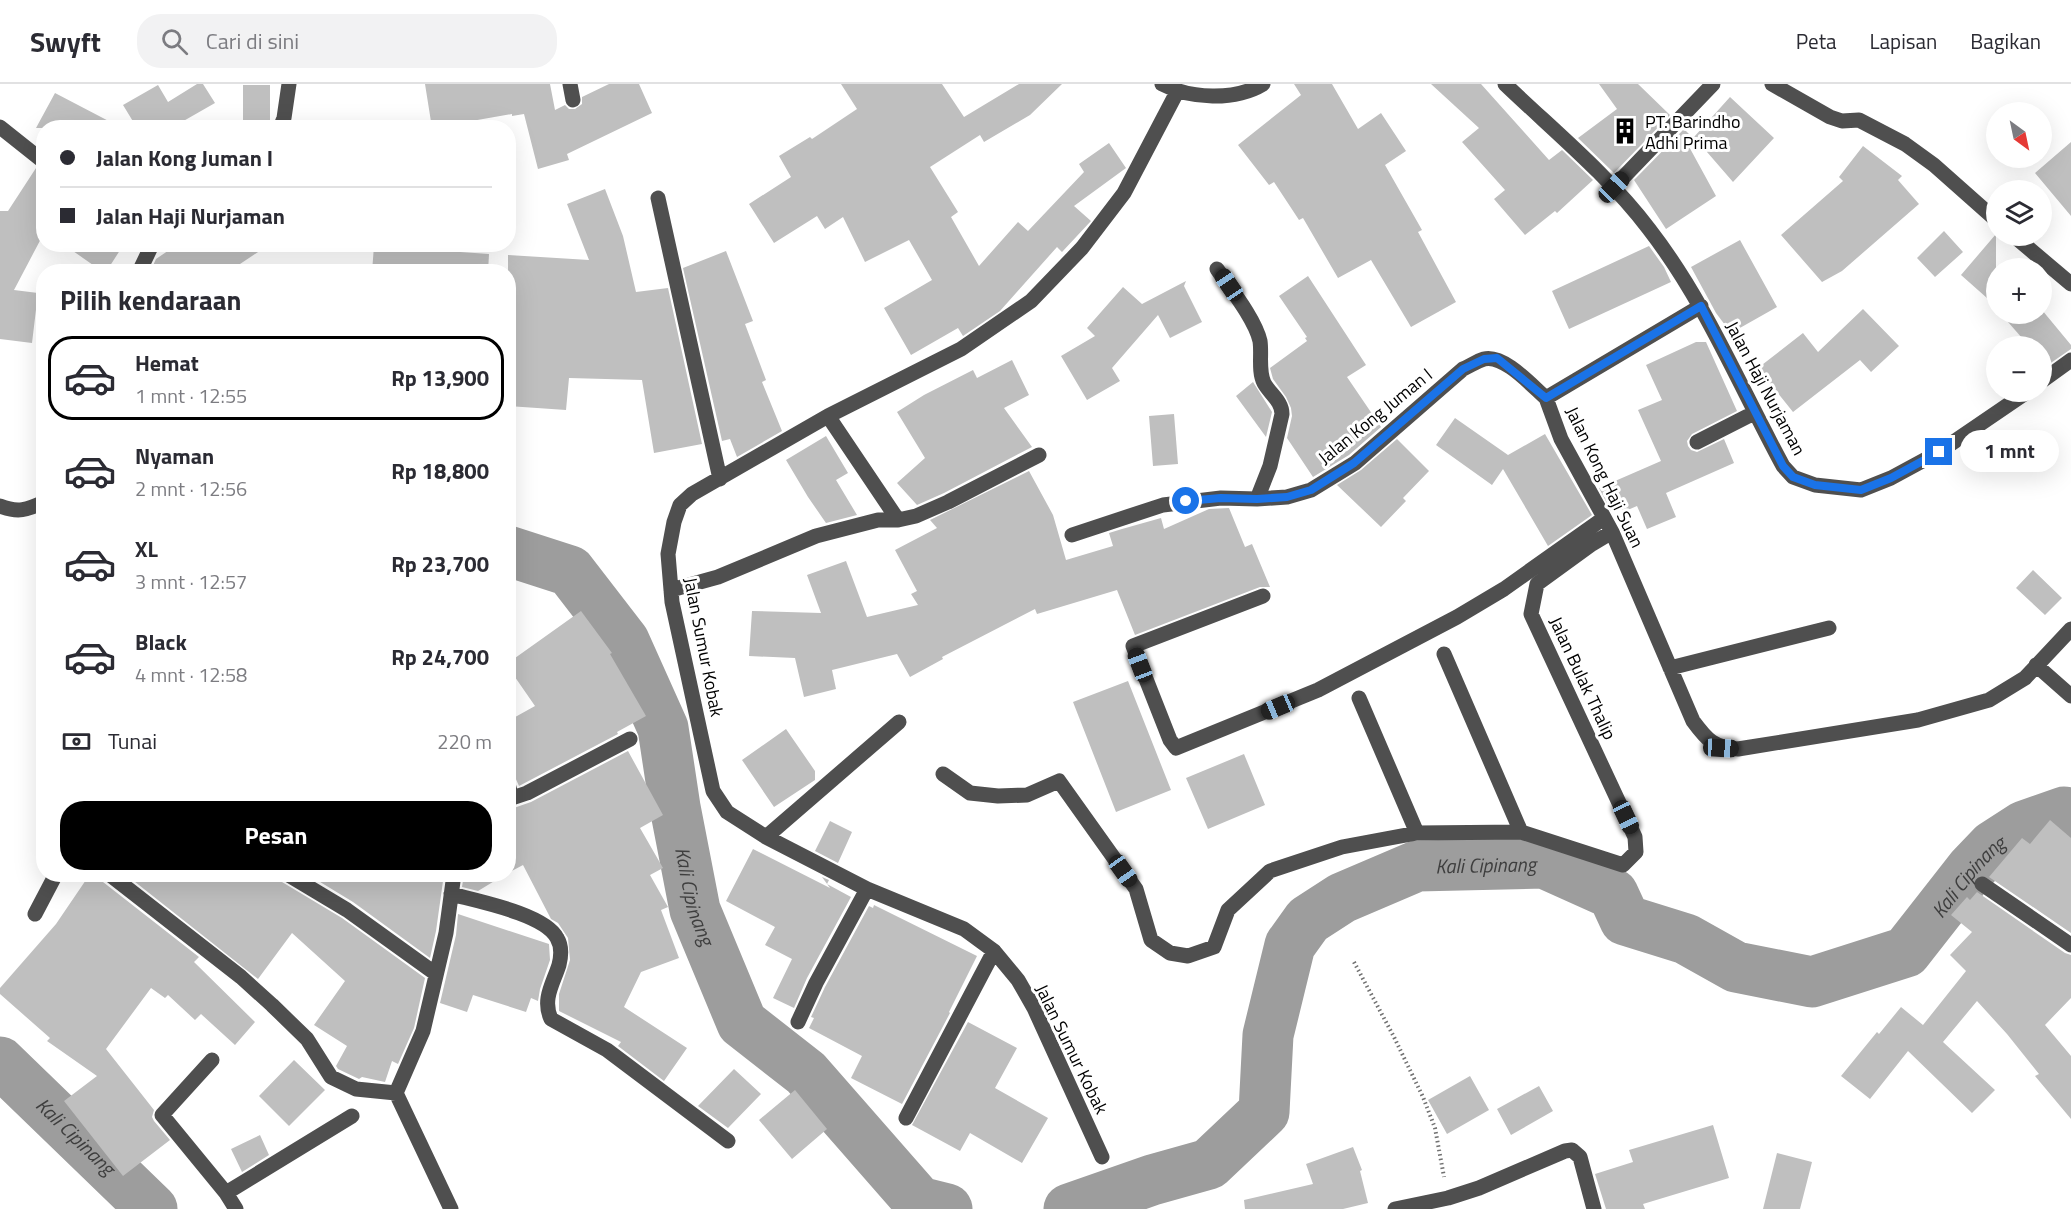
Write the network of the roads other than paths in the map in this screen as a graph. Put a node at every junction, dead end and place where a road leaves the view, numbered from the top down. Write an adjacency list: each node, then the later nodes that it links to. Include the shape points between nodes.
1 (289, 84): 10 (street)
2 (570, 84): 9 (street)
3 (1162, 84): 8 (street)
4 (1263, 84): 8 (street, via 1214,97)
5 (1505, 84): 13 (street, Jalan Haji Nurjaman)
6 (1713, 84): 13 (street)
7 (1772, 84): 15 (street, via 1830,117 1859,120 1905,144)
8 (1177, 92): 25 (street, Jalan Sumur Kobak, via 1124,193 1082,248 1031,301 961,349)
9 (573, 100)
10 (283, 120)
11 (0, 127): 12 (street)
12 (36, 156)
13 (1614, 187): 19 (street, Jalan Haji Nurjaman, via 1650,229)
14 (658, 198): 28 (street)
15 (1986, 211)
16 (2026, 246): 18 (street)
17 (1217, 269): 29 (street, via 1257,334 1263,381 1282,408 1270,466)
18 (2071, 284)
19 (1701, 306): 22 (street, Jalan Kong Haji Suan); 24 (street, Jalan Haji Nurjaman)
20 (2071, 360): 21 (street)
21 (2052, 374)
22 (1546, 398): 29 (street, Jalan Kong Juman I, via 1505,363 1497,358 1484,359 1463,369 1354,463 1328,480 1287,497); 32 (street, Jalan Kong Haji Suan, via 1561,439)
23 (2012, 402): 24 (street, Jalan Haji Nurjaman, via 1939,452 1861,490 1815,485 1793,477)
24 (1755, 413): 26 (street)
25 (828, 416): 28 (street, Jalan Sumur Kobak); 33 (street)
26 (1697, 442)
27 (1039, 455): 33 (street, via 948,502)
28 (720, 479): 36 (street, Jalan Sumur Kobak, via 692,494 681,506 668,554)
29 (1257, 499): 35 (street, Jalan Kong Juman I, via 1221,498 1163,505)
30 (0, 506): 31 (street, via 18,512)
31 (36, 506)
32 (1604, 518): 34 (street, Jalan Kong Haji Suan); 37 (street, via 1504,590 1457,617 1318,690 1176,748 1133,646)
33 (898, 520): 36 (street, via 878,520 816,536 718,577)
34 (1612, 532): 42 (street, Jalan Kong Haji Suan); 49 (street, Jalan Bulak Thalip, via 1537,584 1531,614 1635,837 1636,852 1623,865)
35 (1072, 535)
36 (671, 590): 51 (street, Jalan Sumur Kobak, via 713,790 727,812)
37 (1263, 596)
38 (1829, 628): 42 (street)
39 (2071, 629): 41 (street)
40 (1444, 654): 49 (street)
41 (2036, 665): 42 (street, Jalan Kong Haji Suan, via 2025,678 1989,700 1918,720 1738,749 1721,748 1704,735 1693,721); 43 (street)
42 (1670, 668)
43 (2071, 696)
44 (1359, 698): 50 (street)
45 (899, 722): 51 (street)
46 (630, 739): 48 (street, via 527,793)
47 (943, 774): 50 (street, via 970,793 998,796 1027,795 1059,781 1136,889 1151,940 1170,953 1188,956 1214,947 1228,910 1269,871 1342,847)
48 (516, 794)
49 (1521, 832): 50 (street)
50 (1417, 833)
51 (766, 837): 57 (street, Jalan Sumur Kobak)
52 (52, 882): 59 (street)
53 (119, 882): 65 (street, via 272,1005 307,1039 331,1077 356,1089)
54 (300, 882): 62 (street, via 347,910)
55 (453, 882): 58 (street)
56 (1982, 884): 60 (street)
57 (867, 889): 61 (street, Jalan Sumur Kobak, via 963,929); 63 (street)
58 (452, 894): 62 (street); 68 (street, via 504,907 547,926 561,948 547,1001 551,1019 607,1050)
59 (35, 914)
60 (2071, 945)
61 (994, 951): 67 (street); 69 (street, Jalan Sumur Kobak, via 1034,1008)
62 (436, 974): 65 (street, via 423,1032)
63 (798, 1022)
64 (212, 1060): 70 (street, via 162,1115)
65 (396, 1093): 72 (street)
66 (352, 1116): 70 (street)
67 (906, 1118)
68 (728, 1141)
69 (1102, 1157)
70 (226, 1192): 71 (street)
71 (236, 1209)
72 (451, 1209)
73 (1395, 1209): 74 (street, via 1448,1198 1565,1150 1580,1156)
74 (1594, 1209)

